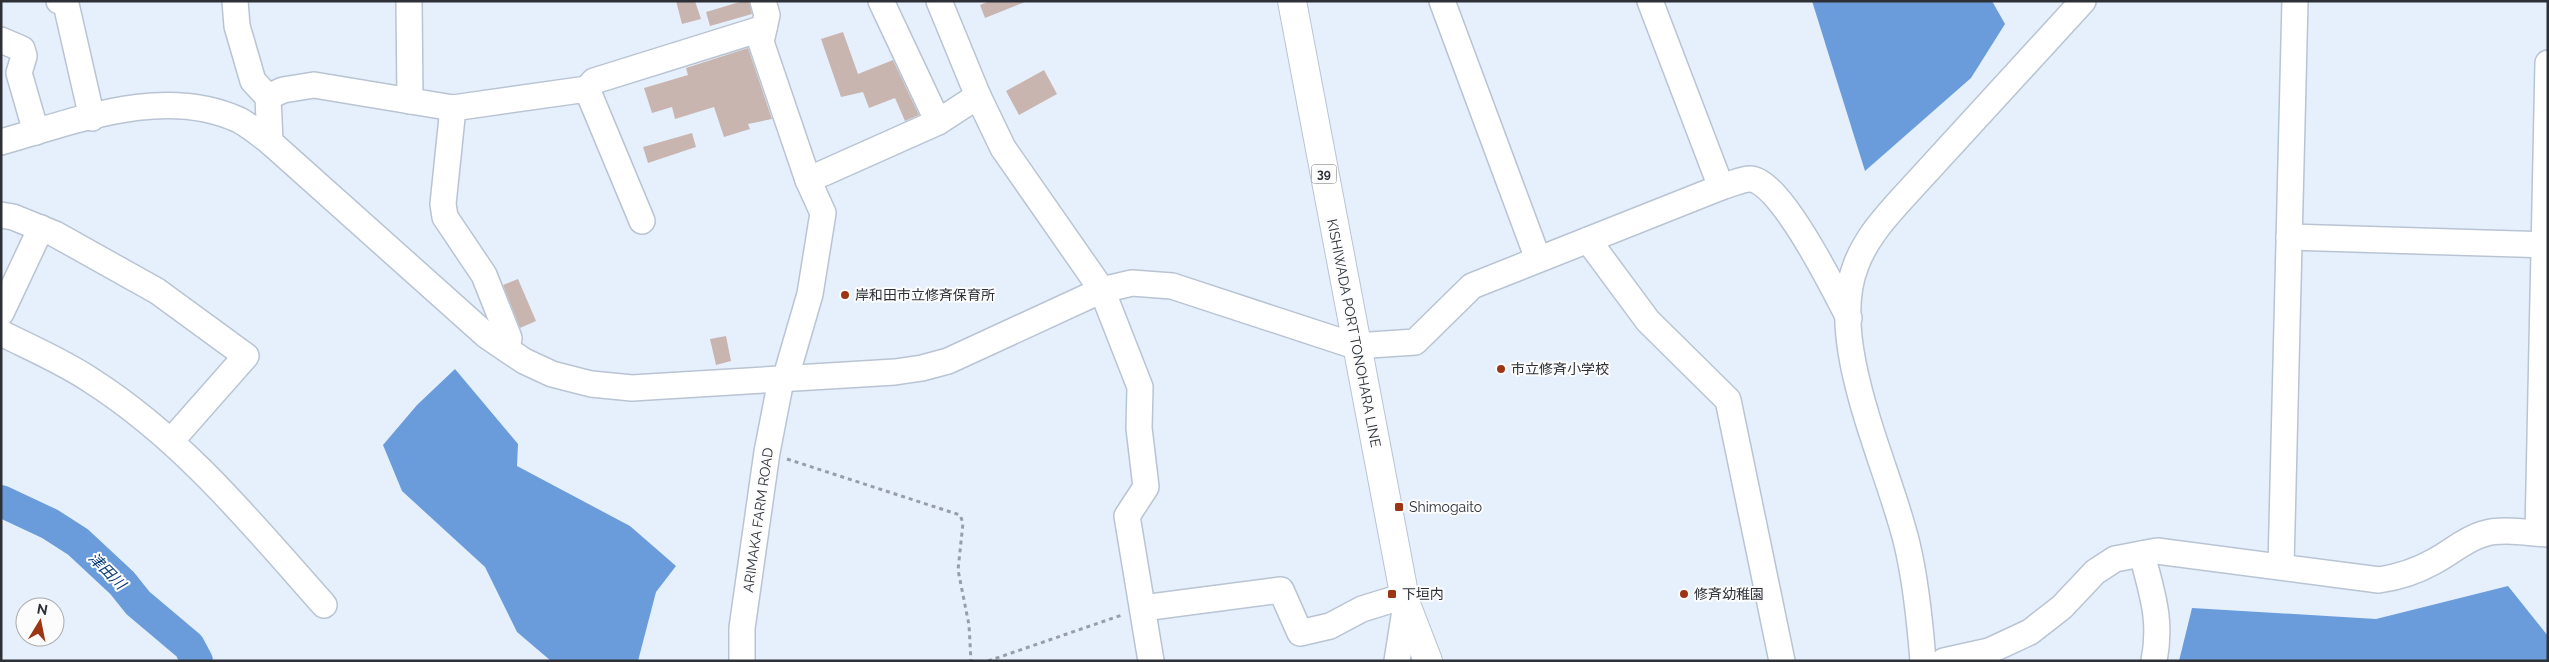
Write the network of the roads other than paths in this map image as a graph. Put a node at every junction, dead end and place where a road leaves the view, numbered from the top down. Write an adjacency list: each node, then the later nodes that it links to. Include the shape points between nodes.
1 (60, 1): 21 (street, via 66,4)
2 (235, 1): 18 (street, via 237,26 253,80)
3 (410, 1): 19 (street)
4 (763, 1): 12 (street, ARIMAKA FARM ROAD)
5 (881, 1): 22 (street)
6 (939, 1): 17 (street)
7 (1292, 1): 39 (main road, KISHIWADA PORT TONOHARA LINE / 39)
8 (1442, 1): 34 (street)
9 (1650, 1): 27 (street)
10 (2083, 1): 37 (street, via 1871,234 1855,266)
11 (2295, 1): 31 (street)
12 (764, 28): 16 (street, via 594,82); 26 (street, ARIMAKA FARM ROAD, via 761,42)
13 (1, 40): 15 (street, via 22,49 24,56)
14 (2548, 63): 33 (street)
15 (10, 75): 23 (street)
16 (587, 89): 20 (street); 29 (street)
17 (978, 96): 22 (street); 35 (street, via 1003,148)
18 (268, 97): 19 (street, via 283,90 314,85); 25 (street)
19 (410, 101): 20 (street)
20 (452, 108): 40 (street, via 443,204 445,217 484,275 509,338)
21 (92, 118): 23 (street); 25 (street, via 170,104 203,109 240,121)
22 (938, 122): 26 (street)
23 (36, 132): 24 (street)
24 (1, 142)
25 (270, 142): 40 (street, via 487,336)
26 (808, 180): 41 (street, ARIMAKA FARM ROAD, via 823,214 810,294)
27 (1721, 187): 32 (street); 37 (street, via 1751,178 1764,184 1808,239)
28 (1, 215): 30 (street)
29 (642, 221)
30 (41, 228): 36 (street); 42 (street, via 157,291 246,356)
31 (2289, 237): 33 (street); 45 (street)
32 (1588, 240): 34 (street); 53 (street, via 1648,321 1728,400)
33 (2546, 245): 43 (street)
34 (1538, 259): 39 (street, via 1472,286 1415,342)
35 (1102, 290): 39 (street, via 1132,283 1172,286); 41 (street, via 948,360 922,368); 48 (street, via 1140,386 1139,428 1146,487 1127,516)
36 (1, 313)
37 (1849, 318): 54 (street, via 1849,339 1857,383 1907,544)
38 (1, 333): 42 (street, via 92,380)
39 (1356, 346): 46 (main road, KISHIWADA PORT TONOHARA LINE / 39)
40 (507, 349): 41 (street, via 552,374 591,384 632,388)
41 (783, 380): 49 (street, ARIMAKA FARM ROAD, via 767,452 742,628)
42 (171, 441): 47 (street, via 192,458)
43 (2543, 534): 45 (street, via 2484,533 2404,576 2379,580)
44 (2142, 554): 45 (street, via 2157,551 2186,553); 55 (street, via 2115,558 2095,572 2062,607 2030,632 1989,651); 56 (street, via 2157,614 2159,636)
45 (2281, 566)
46 (1405, 600): 48 (street, via 1362,609 1330,626 1300,633 1281,590); 51 (street); 52 (main road, KISHIWADA PORT TONOHARA LINE / 39)
47 (324, 605)
48 (1142, 608): 50 (street)
49 (742, 661)
50 (1151, 661)
51 (1397, 661)
52 (1428, 661)
53 (1782, 661)
54 (1923, 661)
55 (1944, 661)
56 (2154, 661)

